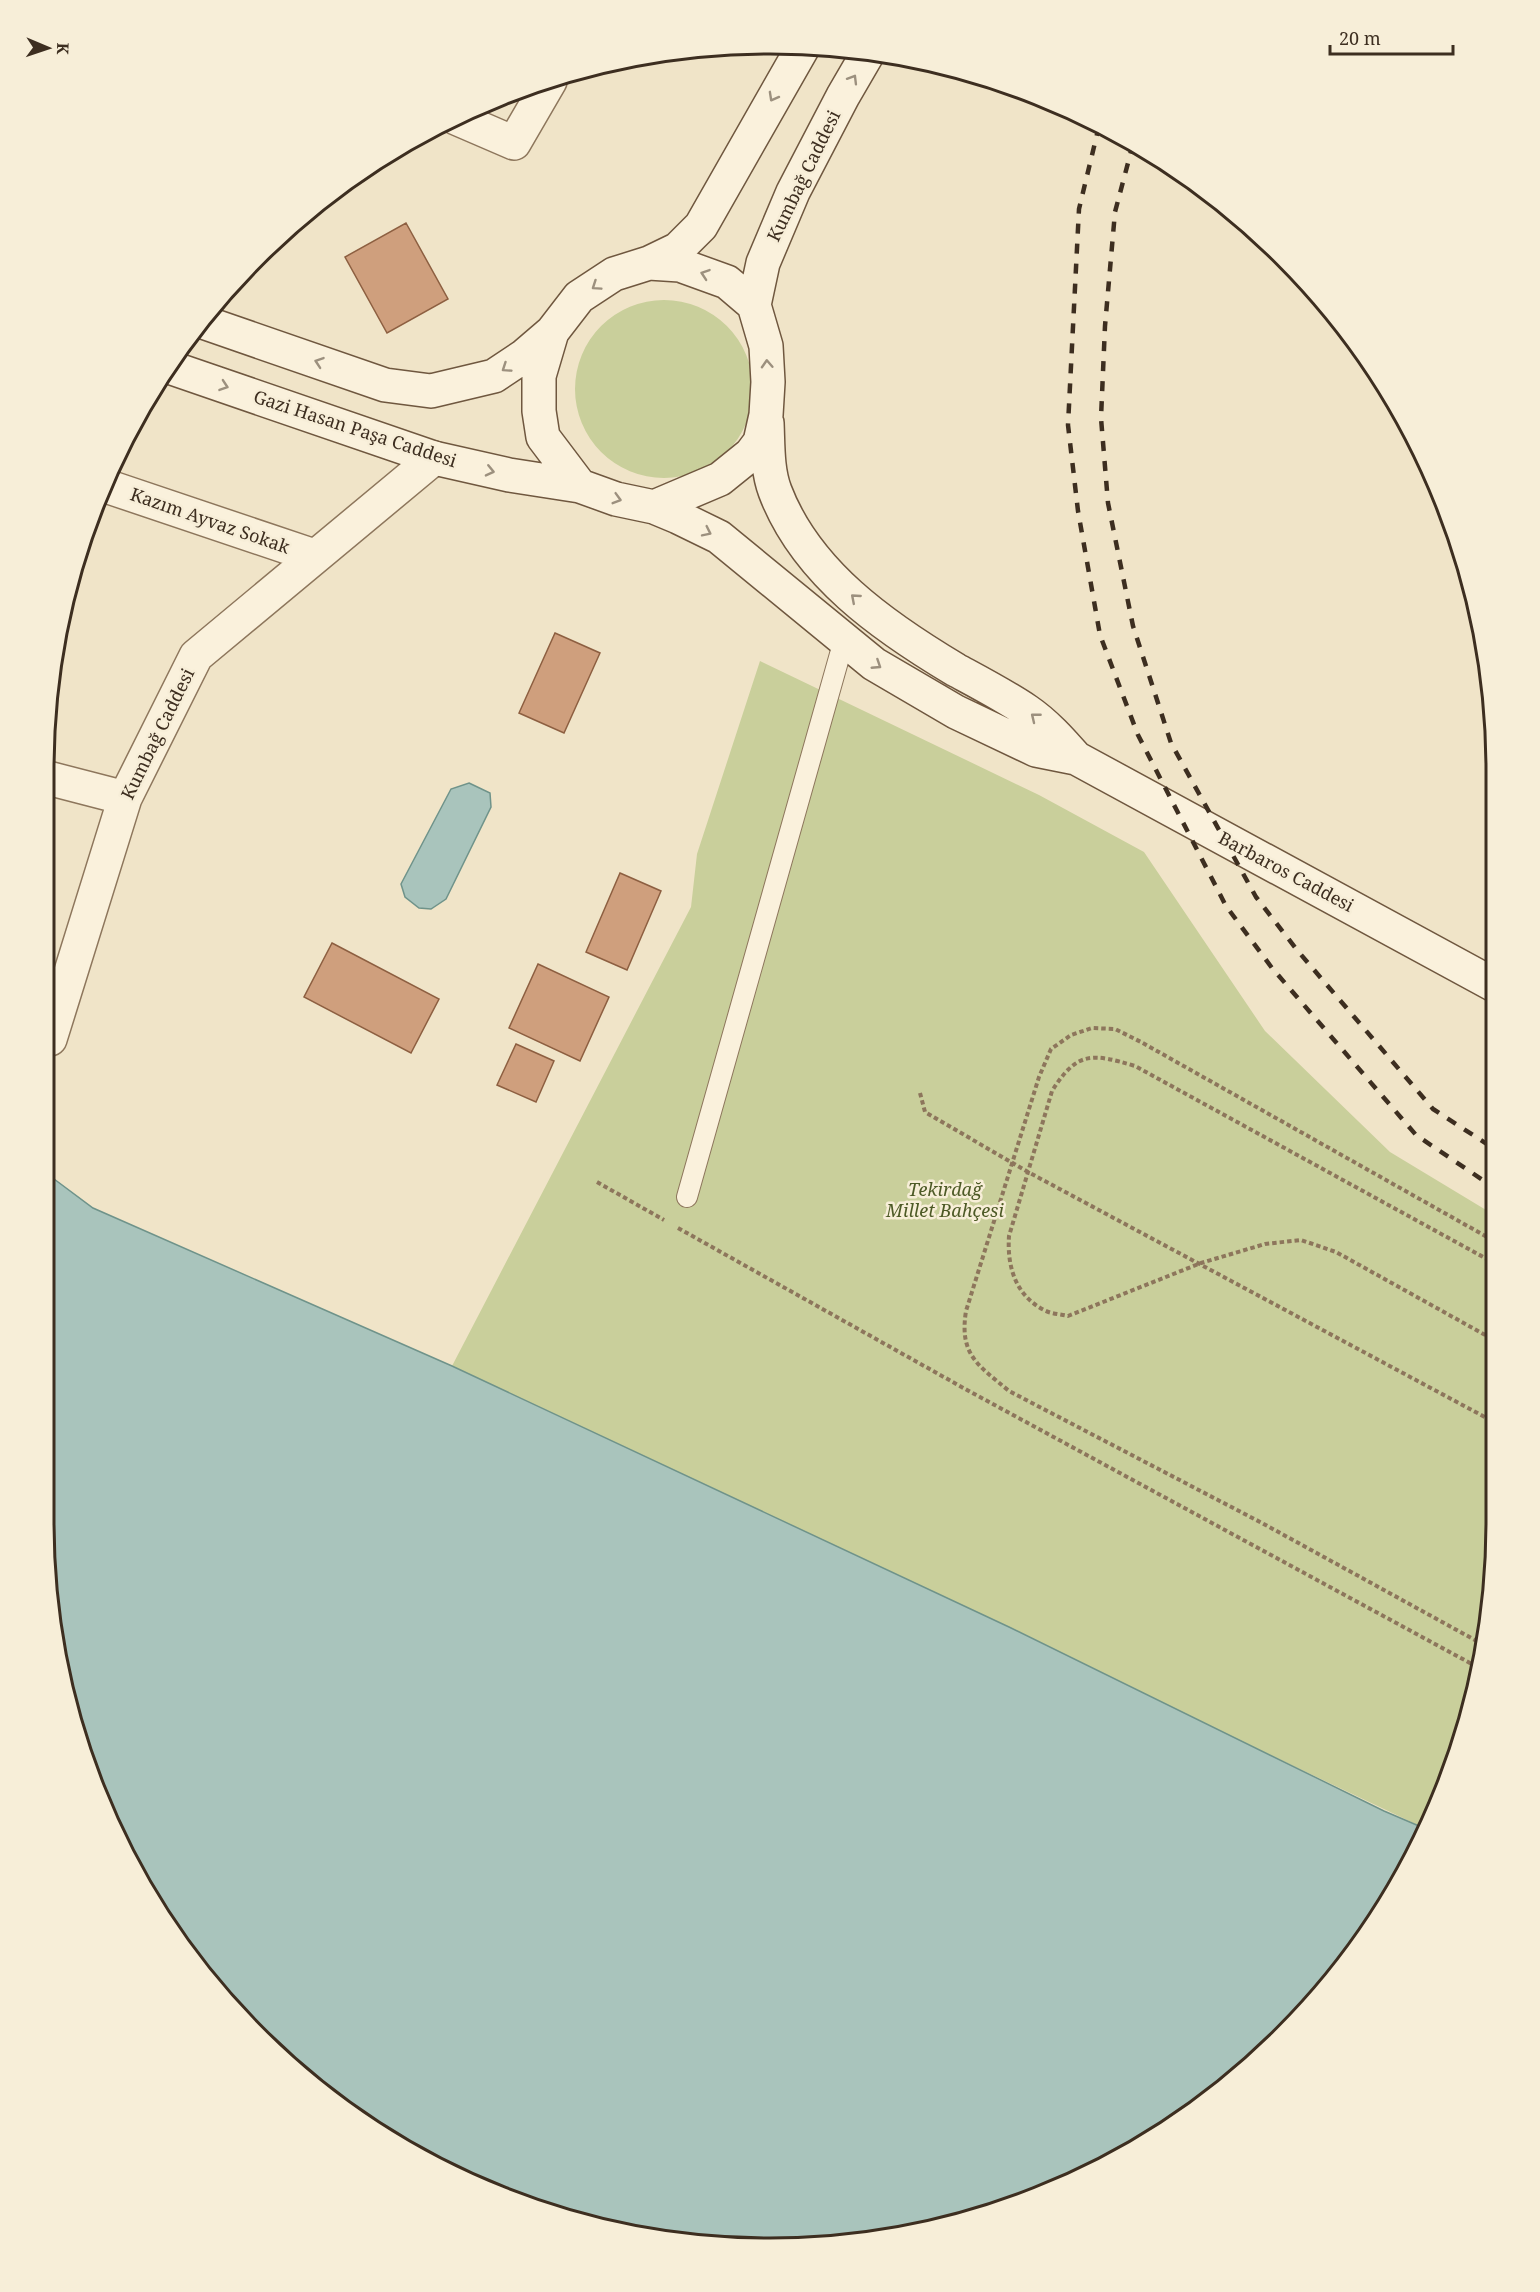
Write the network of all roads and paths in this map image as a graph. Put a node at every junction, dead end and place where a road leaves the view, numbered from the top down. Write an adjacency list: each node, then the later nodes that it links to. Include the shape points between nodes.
1 (798, 55): 5 (street, one-way to 5, via 701,226 678,249)
2 (864, 60): 6 (street, Kumbağ Caddesi, one-way to 2, via 763,263 793,192)
3 (544, 91): 4 (street, via 514,143)
4 (466, 122)
5 (649, 263): 6 (street, one-way to 5, via 727,282 680,265); 8 (street, one-way to 8, via 614,274 579,297)
6 (754, 304): 10 (street, one-way to 6, via 766,346)
7 (210, 324): 8 (street, one-way to 7, via 494,376 431,391 385,385)
8 (552, 332): 12 (street, via 539,376 543,437)
9 (177, 370): 11 (street, Gazi Hasan Paşa Caddesi, one-way to 11)
10 (766, 415): 14 (street, via 760,442 751,454 720,479); 17 (street, one-way to 10, via 1027,711 889,627 831,577 796,533 774,490)
11 (434, 458): 12 (street, Gazi Hasan Paşa Caddesi, one-way to 12); 15 (street, Kumbağ Caddesi)
12 (580, 486): 14 (street, Gazi Hasan Paşa Caddesi, one-way to 14)
13 (112, 488): 15 (street, Kazım Ayvaz Sokak)
14 (654, 507): 16 (street, Gazi Hasan Paşa Caddesi, one-way to 16, via 719,537)
15 (314, 556): 19 (street, Kumbağ Caddesi, via 196,656)
16 (844, 640): 17 (street, Gazi Hasan Paşa Caddesi, one-way to 17, via 874,664 956,711 1036,750); 26 (lane)
17 (1076, 758): 20 (street, Barbaros Caddesi)
18 (54, 780): 19 (street)
19 (125, 798): 21 (street, Kumbağ Caddesi)
20 (1486, 980)
21 (54, 1026)
22 (920, 1093): 23 (path, via 925,1112)
23 (1012, 1163): 24 (path); 27 (path, via 1051,1049 1082,1031 1115,1029); 32 (path, via 966,1311 963,1331 976,1364 1010,1390)
24 (1028, 1172): 28 (path, via 1052,1091 1063,1073 1079,1060 1105,1057 1135,1066); 29 (path); 29 (path, via 1009,1236 1008,1257 1015,1281 1029,1299 1046,1311 1068,1316)
25 (597, 1182): 33 (path, via 967,1390)
26 (687, 1197)
27 (1486, 1236)
28 (1486, 1258)
29 (1201, 1263): 30 (path, via 1265,1244 1301,1240 1336,1252); 31 (path)
30 (1486, 1335)
31 (1486, 1418)
32 (1476, 1640)
33 (1471, 1665)

